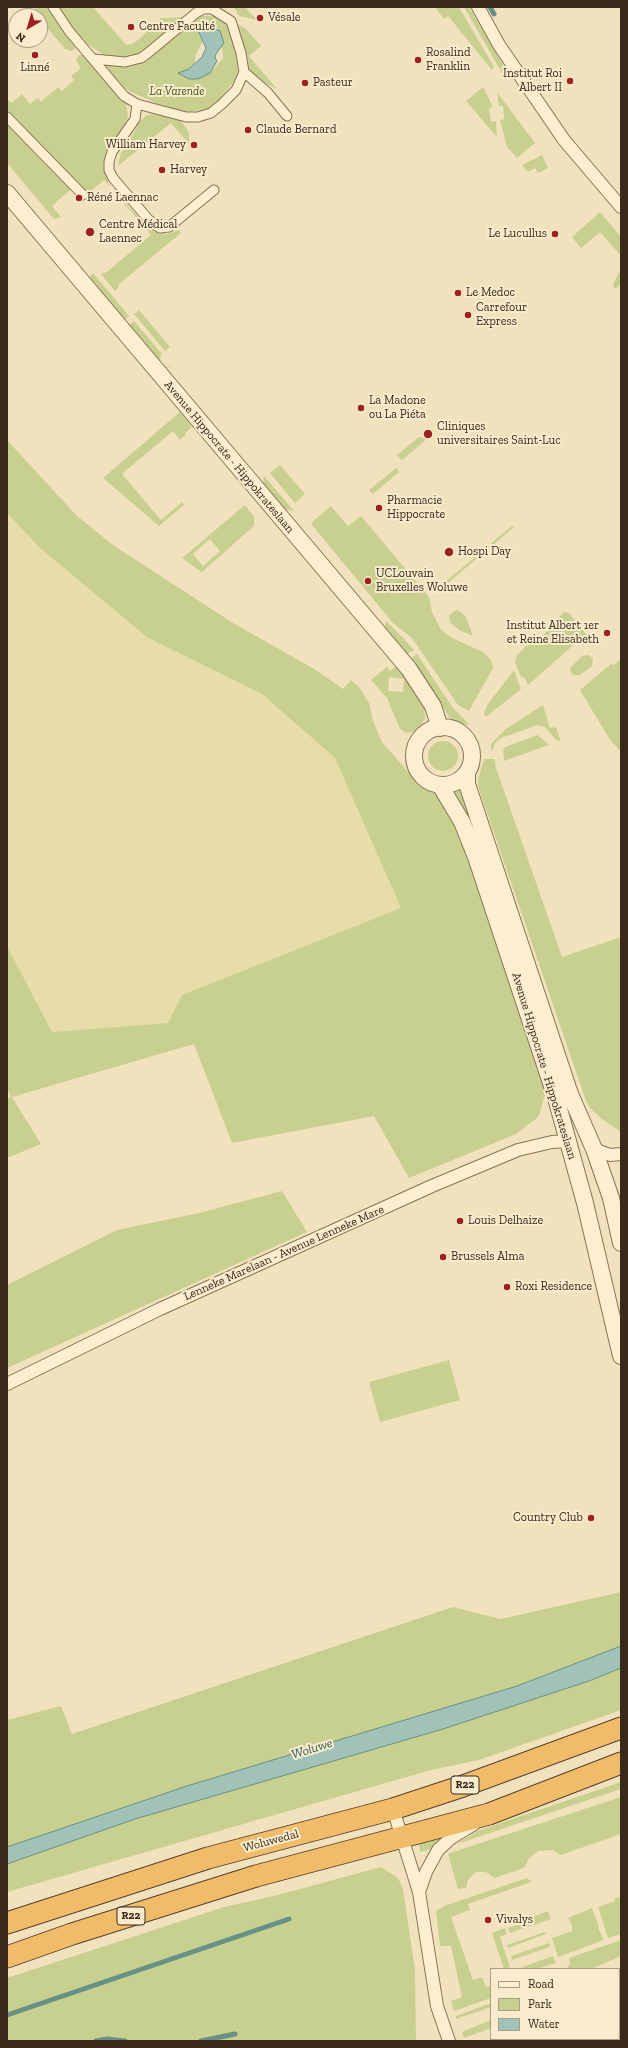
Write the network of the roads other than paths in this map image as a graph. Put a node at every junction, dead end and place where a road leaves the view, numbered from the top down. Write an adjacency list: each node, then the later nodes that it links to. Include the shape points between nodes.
1 (53, 7): 3 (street, via 69,32)
2 (478, 7): 11 (street, via 499,45 564,140)
3 (94, 59): 4 (street, via 125,62 141,58 196,13 212,9 230,21 241,53); 5 (street, via 124,96)
4 (244, 72): 5 (street, via 236,90 222,104 211,113 198,117 186,117); 6 (street, via 268,93)
5 (137, 104): 8 (street, via 135,119 112,152 109,170 149,220 160,228 169,227)
6 (288, 116)
7 (7, 117): 10 (street)
8 (214, 190)
9 (7, 193): 12 (street, Avenue Hippocrate - Hippokrateslaan, via 408,669 433,706)
10 (83, 195)
11 (621, 207)
12 (440, 728): 13 (street, Avenue Hippocrate - Hippokrateslaan, via 457,731 469,743 472,758); 14 (street, via 429,731 420,739 415,756 424,777)
13 (467, 773): 14 (street, via 455,782); 16 (street, Avenue Hippocrate - Hippokrateslaan, via 467,784 570,1094)
14 (440, 784): 15 (street, Avenue Hippocrate - Hippokrateslaan, via 462,822 476,857)
15 (568, 1141): 16 (street); 19 (street, Avenue Hippocrate - Hippokrateslaan); 20 (street, Lenneke Marelaan - Avenue Lenneke Mare, via 518,1150 432,1186 156,1311)
16 (594, 1149): 17 (street, via 610,1155); 18 (street, Avenue Hippocrate - Hippokrateslaan)
17 (621, 1154)
18 (621, 1243)
19 (621, 1356)
20 (7, 1384)
21 (621, 1728): 23 (highway, Woluwedal / R22)
22 (621, 1763): 24 (highway, R22)
23 (393, 1809): 25 (street); 27 (highway, Woluwedal / R22, via 208,1858)
24 (489, 1814): 25 (highway, R22); 26 (street, via 451,1838 438,1850)
25 (401, 1837): 26 (street); 28 (highway, R22, via 256,1876)
26 (419, 1892): 29 (street, via 437,2006)
27 (7, 1923)
28 (7, 1957)
29 (449, 2041)

